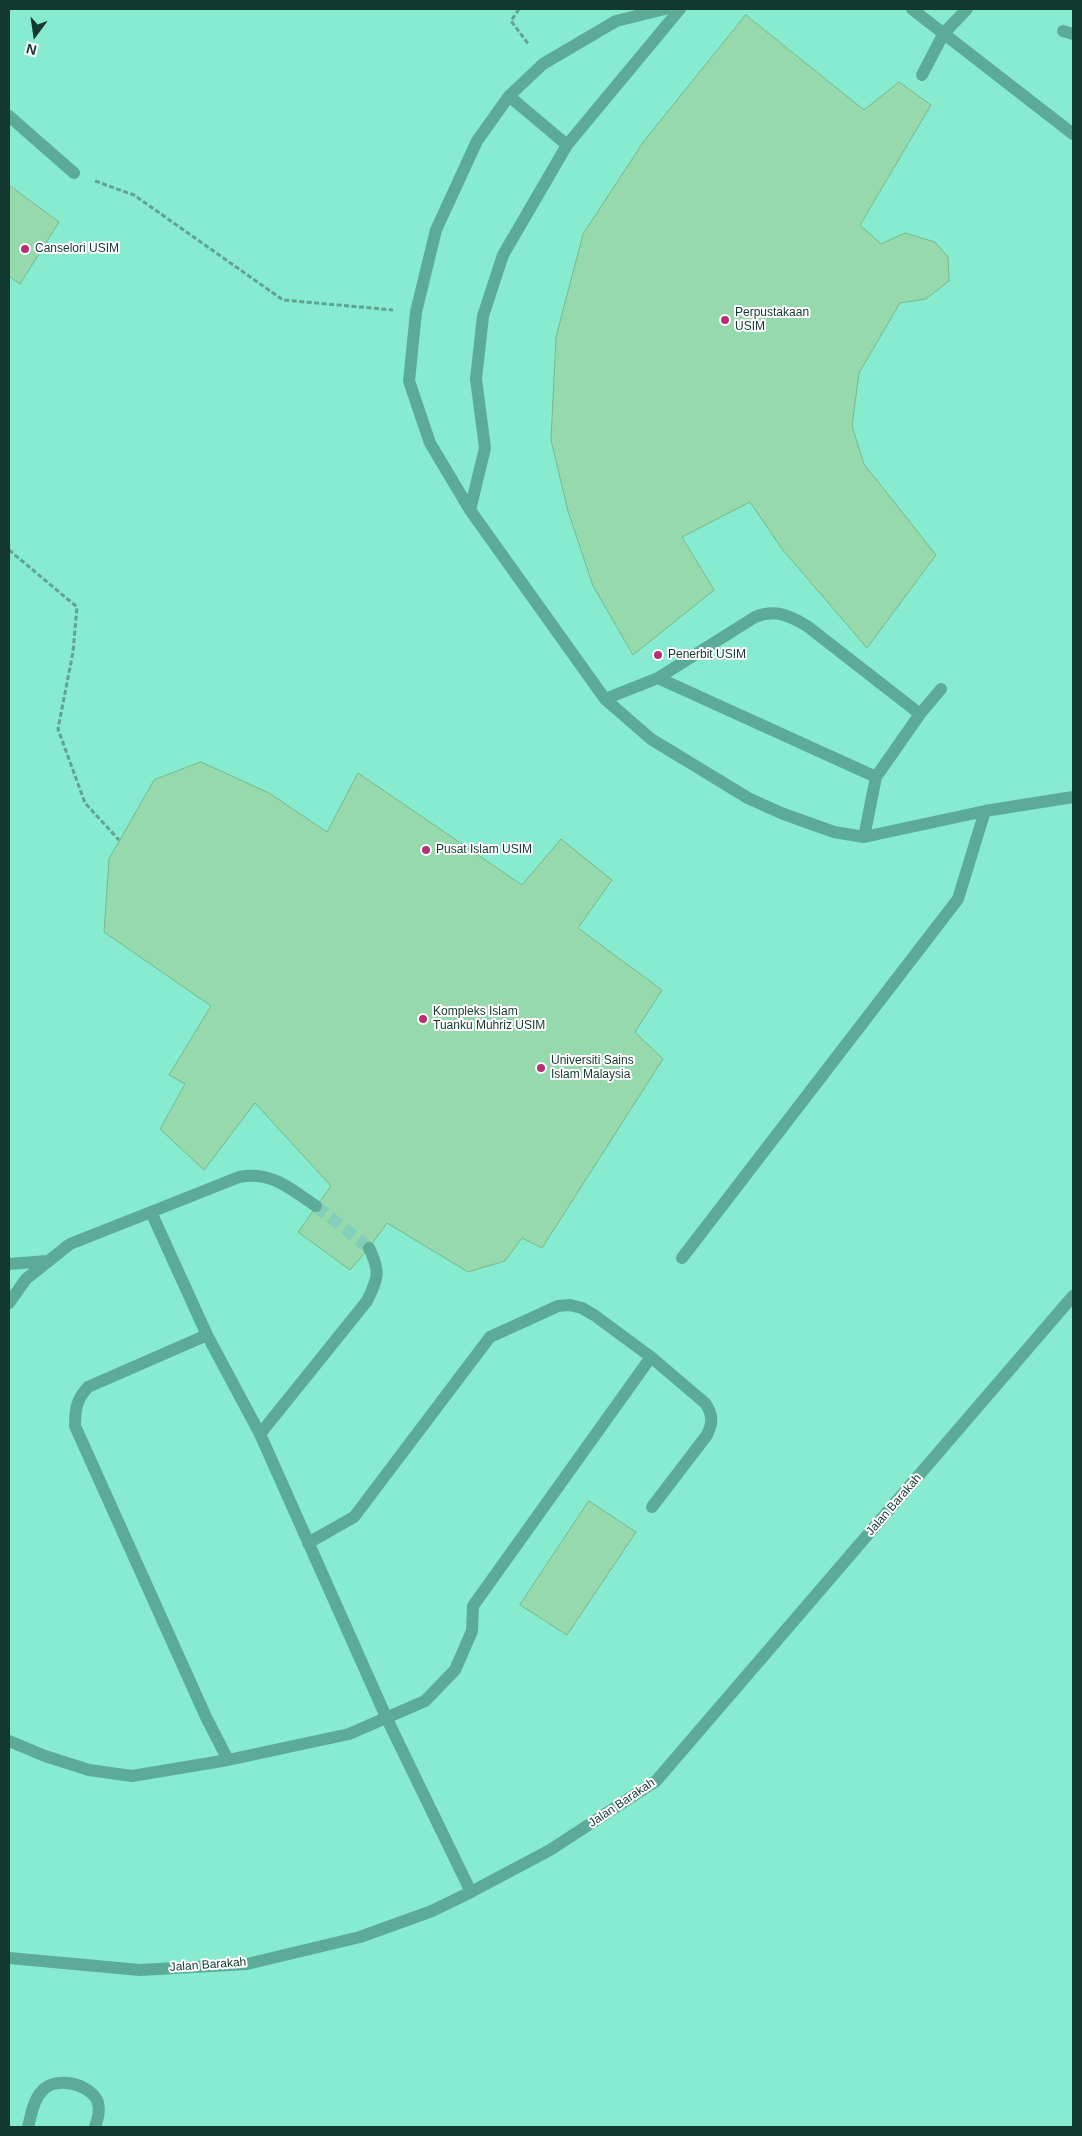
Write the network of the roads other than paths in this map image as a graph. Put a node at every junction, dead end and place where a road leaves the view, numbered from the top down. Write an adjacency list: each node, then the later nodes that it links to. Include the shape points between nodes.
1 (665, 9): 7 (street, via 616,21 543,64)
2 (680, 9): 10 (street)
3 (912, 9): 5 (street)
4 (966, 9): 5 (street)
5 (944, 32): 6 (street); 9 (street)
6 (922, 75)
7 (509, 96): 10 (street); 12 (street, via 478,141 436,230 416,312 410,380 430,443)
8 (9, 116): 11 (street)
9 (1073, 134)
10 (567, 145): 12 (street, via 503,255 483,316 476,379 485,448)
11 (74, 173)
12 (470, 510): 15 (street)
13 (658, 678): 15 (street); 16 (street, via 755,618 777,612 807,626); 17 (street)
14 (941, 689): 16 (street)
15 (605, 699): 20 (street, via 650,738 748,798 834,832)
16 (920, 714): 17 (street)
17 (876, 777): 20 (street)
18 (1073, 797): 19 (street)
19 (985, 811): 20 (street); 24 (street, via 958,899)
20 (864, 837)
21 (316, 1206): 22 (street, via 269,1177 254,1174)
22 (151, 1212): 25 (street, via 70,1244); 29 (street)
23 (370, 1248): 31 (street, via 377,1263 378,1276 367,1301)
24 (682, 1258)
25 (47, 1261): 26 (street); 28 (street, via 26,1279)
26 (9, 1264)
27 (1073, 1296): 37 (street, Jalan Barakah, via 656,1781 550,1850)
28 (9, 1303)
29 (207, 1335): 31 (street); 36 (street, via 88,1387 80,1396 75,1410 75,1426)
30 (651, 1357): 32 (street, via 705,1403 712,1419 707,1435); 33 (street, via 594,1315 570,1306 558,1306 490,1337 354,1516); 34 (street, via 474,1606 472,1631 455,1670 424,1701)
31 (260, 1434): 33 (street)
32 (652, 1507)
33 (308, 1543): 34 (street)
34 (387, 1719): 36 (street, via 349,1734); 37 (street)
35 (9, 1741): 36 (street, via 89,1770 132,1776)
36 (228, 1760)
37 (472, 1892): 38 (street, Jalan Barakah, via 432,1911 360,1937 246,1964 140,1970)
38 (9, 1958)
39 (28, 2127): 40 (street, via 41,2091 58,2082 91,2092 99,2109)
40 (95, 2127)

